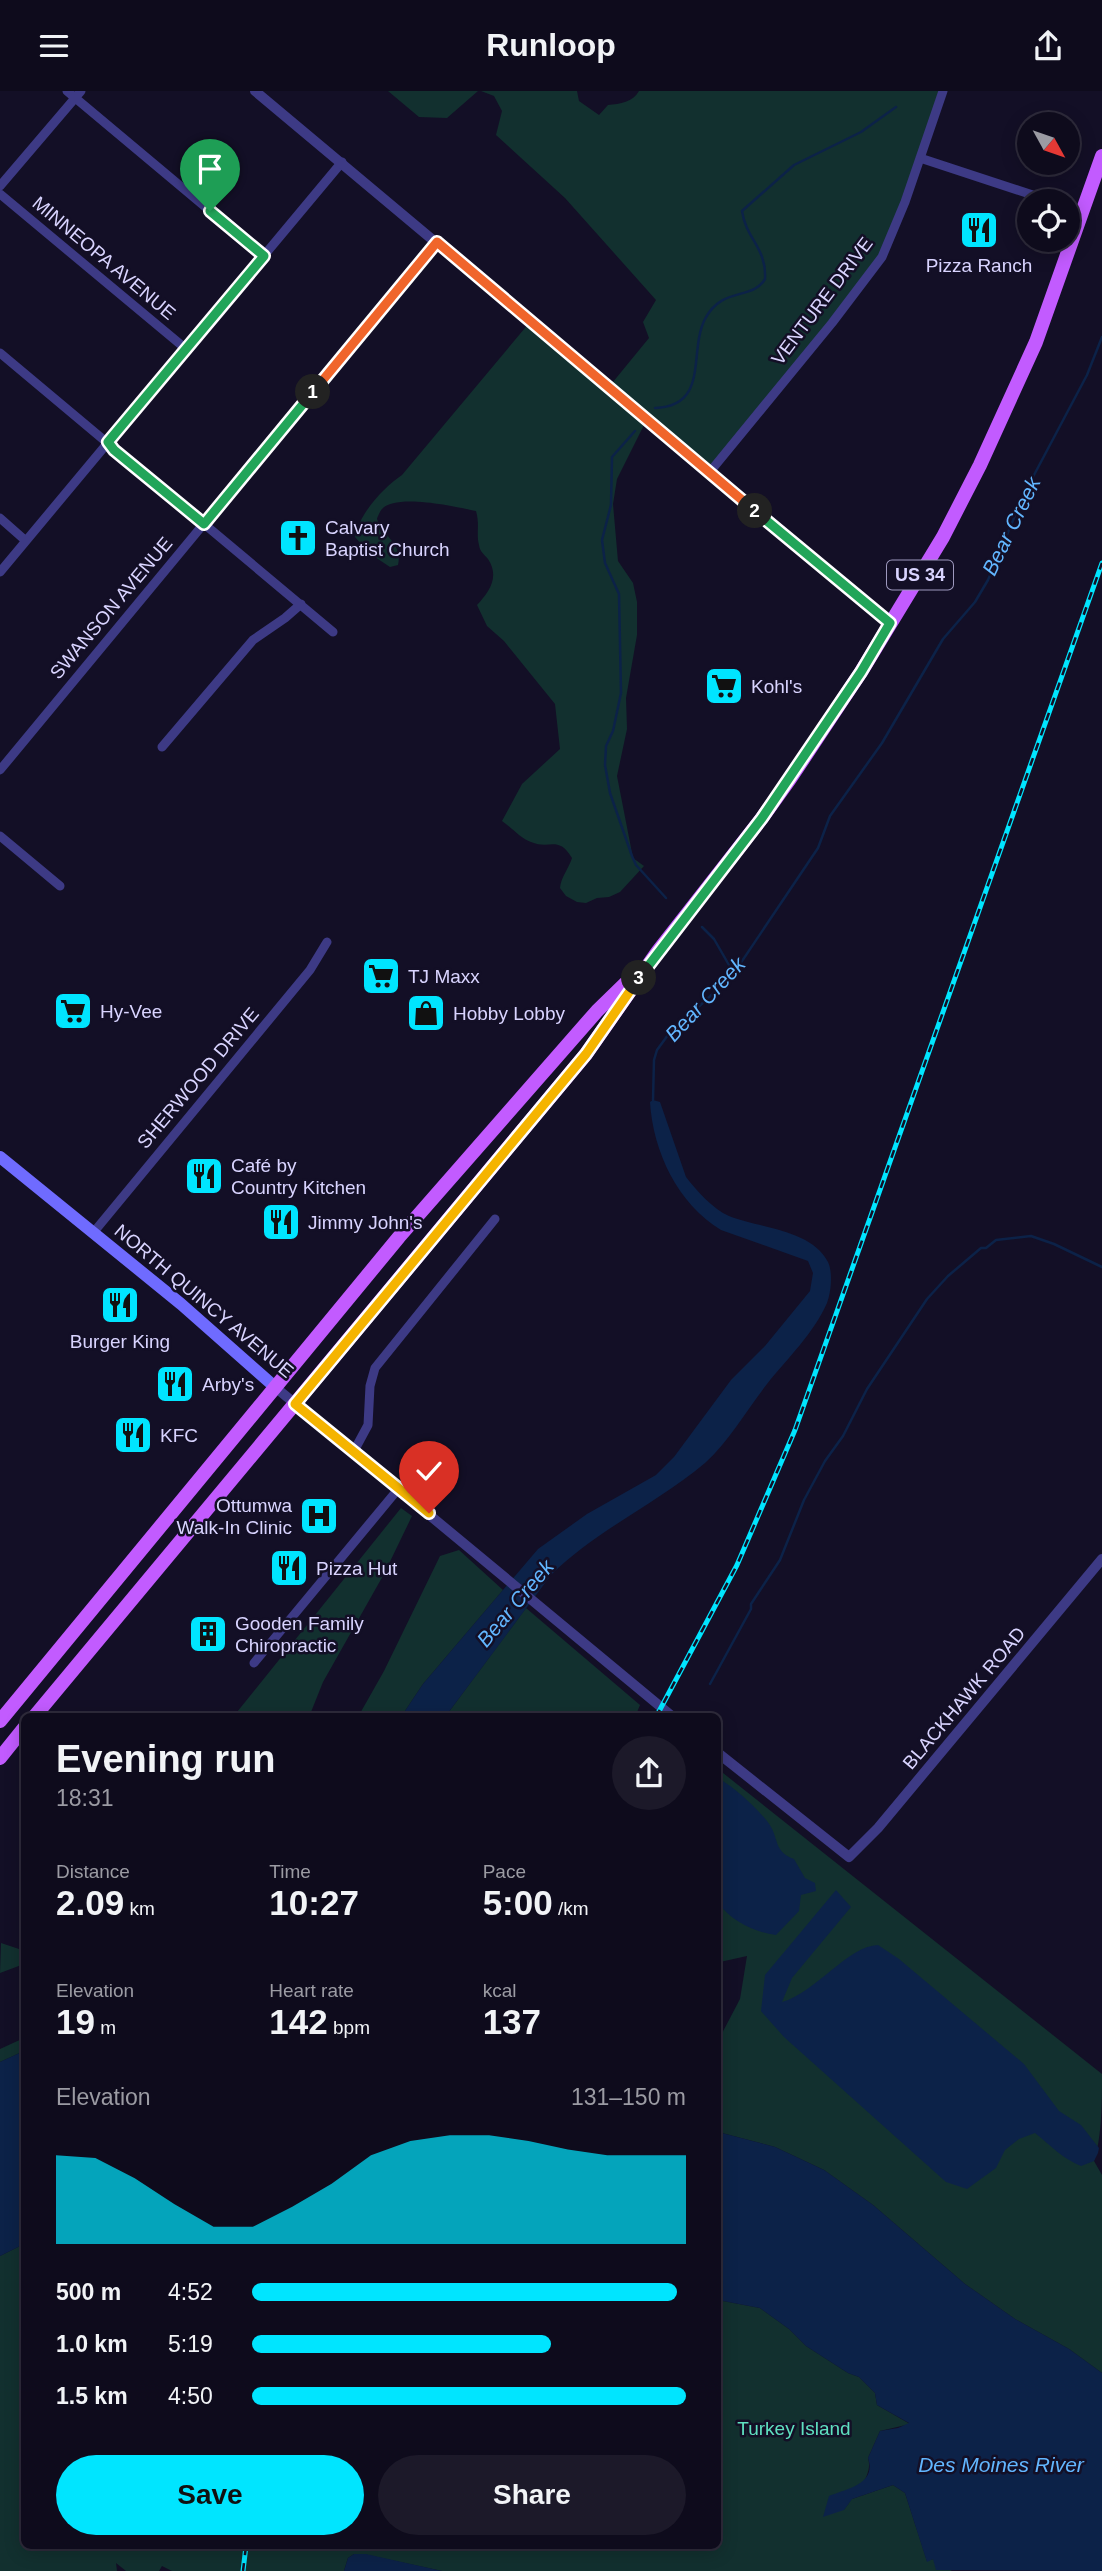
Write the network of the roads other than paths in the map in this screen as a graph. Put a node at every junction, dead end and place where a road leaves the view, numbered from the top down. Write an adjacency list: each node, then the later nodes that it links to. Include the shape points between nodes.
1 (67, 91): 4 (street)
2 (255, 91): 7 (street)
3 (943, 91): 6 (street, VENTURE DRIVE)
4 (78, 94): 8 (street); 13 (street)
5 (1102, 156): 11 (main road, US 34)
6 (920, 158): 9 (street); 17 (street, VENTURE DRIVE, via 882,257)
7 (342, 162): 12 (street); 13 (street)
8 (0, 186)
9 (1017, 190)
10 (0, 194): 14 (street, MINNEOPA AVENUE)
11 (1082, 212): 23 (main road, US 34, via 1036,342 980,465)
12 (437, 242): 17 (street); 19 (street, SWANSON AVENUE)
13 (264, 256): 14 (street)
14 (186, 349): 16 (street)
15 (0, 353): 16 (street)
16 (108, 442): 19 (street); 20 (street)
17 (709, 473): 23 (street)
18 (0, 519): 20 (street)
19 (204, 524): 22 (street); 26 (street, SWANSON AVENUE)
20 (26, 541): 21 (street)
21 (0, 572)
22 (301, 604): 24 (street); 25 (street, via 253,640)
23 (890, 623): 30 (main road, US 34, via 762,818)
24 (333, 632)
25 (162, 747)
26 (0, 769)
27 (0, 836): 28 (street)
28 (60, 886)
29 (327, 942): 33 (street, SHERWOOD DRIVE, via 310,970)
30 (658, 951): 34 (main road, US 34, via 569,1042); 35 (main road, US 34, via 586,1054)
31 (0, 1157): 33 (main road, NORTH QUINCY AVENUE)
32 (495, 1219): 36 (street, via 375,1368 368,1426)
33 (93, 1233): 34 (main road, NORTH QUINCY AVENUE)
34 (275, 1387): 35 (street, NORTH QUINCY AVENUE); 42 (main road, US 34)
35 (295, 1404): 36 (street, NORTH QUINCY AVENUE); 40 (main road, US 34)
36 (354, 1451): 37 (street, NORTH QUINCY AVENUE)
37 (399, 1488): 39 (street); 41 (street, NORTH QUINCY AVENUE)
38 (1102, 1559): 44 (street, BLACKHAWK ROAD, via 849,1857)
39 (254, 1663)
40 (37, 1713)
41 (668, 1713)
42 (0, 1721)
43 (21, 1732): 45 (main road)
44 (721, 1755)
45 (0, 1758)

